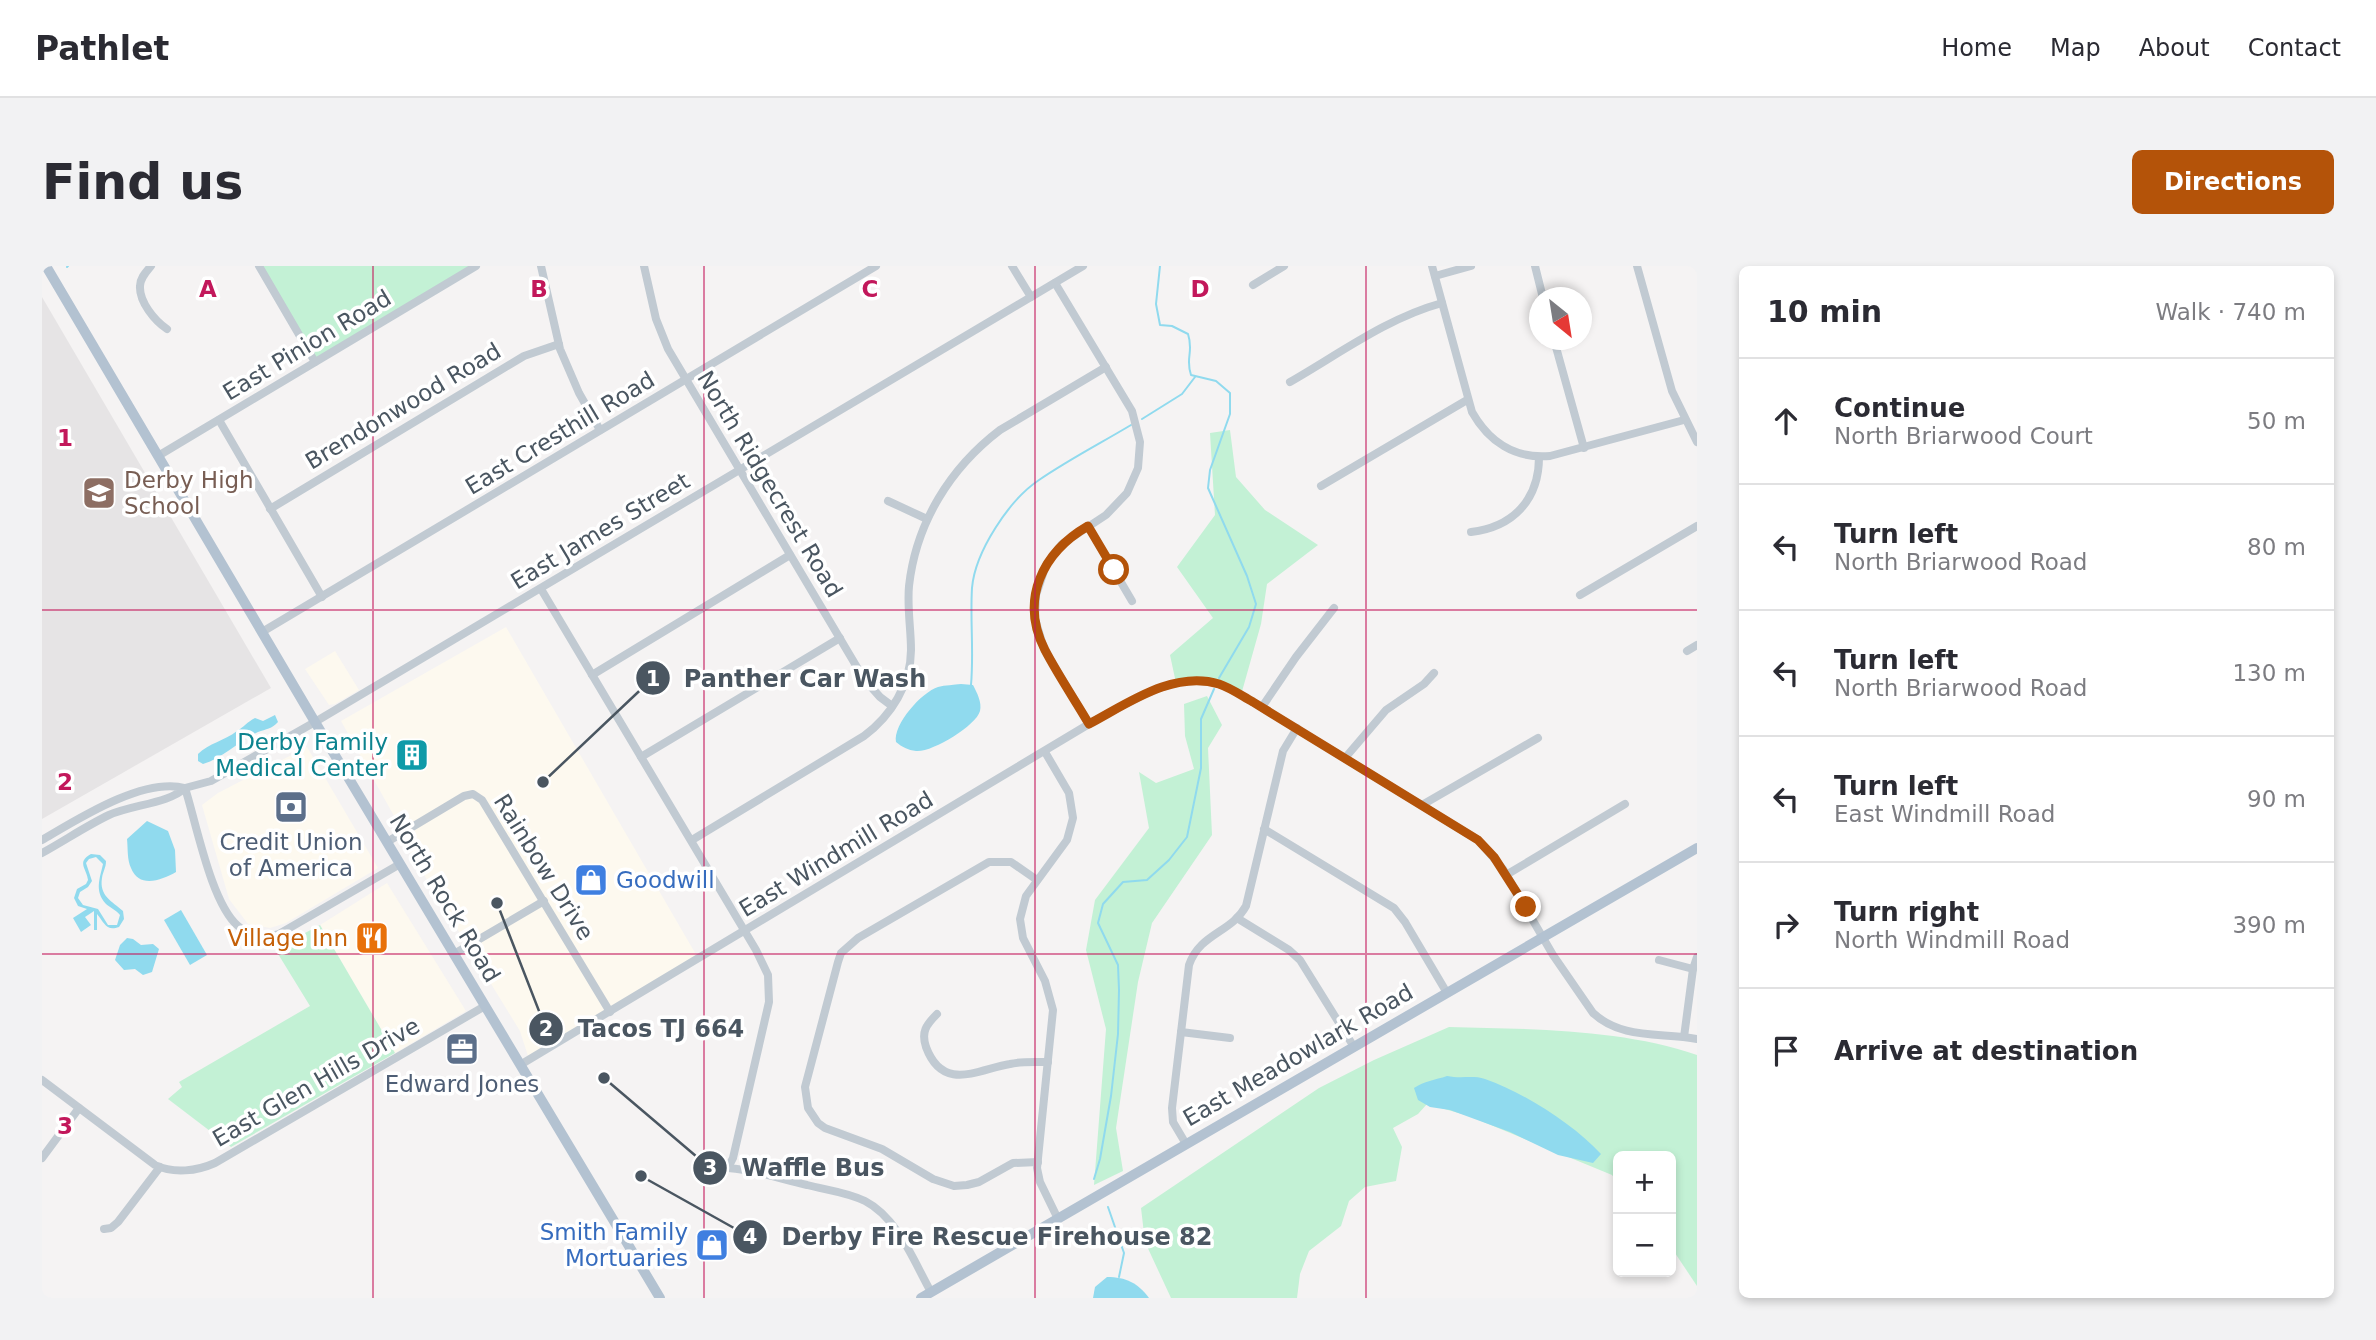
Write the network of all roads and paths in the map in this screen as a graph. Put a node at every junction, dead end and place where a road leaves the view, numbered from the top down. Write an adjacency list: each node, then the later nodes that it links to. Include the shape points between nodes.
1 (46, 266): 34 (main road, North Rock Road)
2 (151, 266): 21 (street, via 141,280 140,294)
3 (259, 266): 24 (street)
4 (476, 266): 24 (street, East Pinion Road)
5 (541, 266): 22 (street)
6 (645, 266): 26 (street, North Ridgecrest Road, via 659,330)
7 (876, 266): 26 (street, East Cresthill Road)
8 (1012, 266): 19 (street)
9 (1083, 266): 16 (street, East James Street)
10 (1284, 266): 17 (street)
11 (1432, 266): 15 (street)
12 (1471, 266): 15 (street)
13 (1535, 266): 18 (street)
14 (1637, 266): 30 (street, via 1662,360)
15 (1435, 276): 20 (street)
16 (1055, 283): 19 (street, East James Street); 25 (street)
17 (1253, 285)
18 (1540, 287)
19 (1031, 298): 36 (street, East James Street)
20 (1442, 303): 27 (street, via 1398,319); 28 (street)
21 (167, 329)
22 (559, 344): 31 (street); 39 (street, Brendonwood Road, via 524,356)
23 (1558, 350): 33 (street)
24 (315, 362): 29 (street, East Pinion Road)
25 (1106, 367): 40 (street, via 984,442 949,481); 41 (street, via 1137,422 1140,458 1123,498)
26 (686, 380): 31 (street, East Cresthill Road); 36 (street, North Ridgecrest Road)
27 (1290, 382)
28 (1467, 400): 35 (street, via 1478,423 1495,441 1516,453); 37 (street)
29 (219, 420): 34 (street, East Pinion Road); 39 (street)
30 (1684, 420): 32 (street); 33 (street)
31 (600, 430): 47 (street, East Cresthill Road)
32 (1697, 443)
33 (1584, 448): 35 (street)
34 (158, 456): 50 (main road, North Rock Road)
35 (1539, 457): 43 (street, via 1533,492 1522,509 1498,526)
36 (740, 471): 44 (street, North Ridgecrest Road); 45 (street, East James Street)
37 (1321, 486)
38 (888, 501): 40 (street)
39 (270, 509): 47 (street)
40 (927, 520): 56 (street, via 909,587 911,660)
41 (1088, 526): 48 (street); 59 (street, via 1062,544 1045,565 1035,608 1044,649)
42 (1697, 526): 46 (street)
43 (1471, 532)
44 (790, 555): 51 (street, North Ridgecrest Road); 55 (street)
45 (541, 589): 55 (street); 58 (street, East James Street)
46 (1580, 595)
47 (322, 597): 50 (street, East Cresthill Road)
48 (1132, 601)
49 (1334, 608): 57 (street)
50 (262, 632): 58 (main road, North Rock Road)
51 (840, 638): 56 (street, North Ridgecrest Road, via 864,679); 63 (street)
52 (1697, 645): 53 (street)
53 (1687, 651)
54 (1434, 673): 64 (street, via 1386,710)
55 (592, 675): 63 (street)
56 (892, 706): 70 (street, via 864,736)
57 (1262, 707): 59 (street, East Windmill Road, via 1222,685 1176,683); 60 (street)
58 (315, 722): 65 (street, East James Street, via 211,781); 71 (main road, North Rock Road)
59 (1089, 724): 62 (street, East Windmill Road)
60 (1297, 728): 64 (street); 68 (street, via 1283,751)
61 (1538, 738): 67 (street)
62 (1045, 752): 76 (street, via 1069,793 1073,818 1066,840); 79 (street, East Windmill Road)
63 (642, 757): 70 (street)
64 (1345, 758): 67 (street)
65 (185, 788): 69 (street, East James Street, via 125,796); 73 (street, East James Street, via 169,798 108,816); 74 (street, via 218,894 233,922 254,935 279,934)
66 (1625, 804): 75 (street)
67 (1422, 805): 75 (street, via 1478,840)
68 (1264, 829): 78 (street, via 1247,902); 85 (street, via 1394,908)
69 (42, 840)
70 (691, 840): 79 (street)
71 (387, 842): 74 (main road, North Rock Road); 77 (street, Rainbow Drive, via 473,794 482,800)
72 (1697, 848): 80 (main road, East Meadowlark Road)
73 (42, 853)
74 (400, 864): 81 (main road, North Rock Road)
75 (1506, 875): 80 (street)
76 (1037, 880): 94 (street, via 1024,901 1021,929 1051,1000); 100 (street, via 1011,862 989,862 847,947 838,962 805,1094 813,1116 825,1128 892,1154 943,1183 970,1185 1013,1163)
77 (544, 901): 81 (street); 87 (street, Rainbow Drive)
78 (1237, 918): 89 (street, via 1205,939 1194,953); 93 (street, via 1300,960)
79 (744, 931): 87 (street, East Windmill Road); 104 (street, via 768,975 769,1002 728,1168 751,1170 867,1202 901,1237)
80 (1543, 937): 85 (main road, East Meadowlark Road); 90 (street, via 1600,1020 1628,1032)
81 (454, 954): 86 (main road, North Rock Road)
82 (1697, 957): 84 (street)
83 (1659, 960): 84 (street)
84 (1693, 969): 90 (street)
85 (1447, 993): 93 (main road, East Meadowlark Road)
86 (485, 1006): 95 (main road, North Rock Road); 101 (street, East Glen Hills Drive, via 215,1163 184,1171)
87 (610, 1012): 95 (street, East Windmill Road)
88 (937, 1014): 94 (street, via 927,1024 924,1039 932,1058 953,1074)
89 (1181, 1032): 91 (street); 98 (street, via 1172,1117)
90 (1684, 1037): 92 (street)
91 (1230, 1038)
92 (1697, 1039)
93 (1354, 1046): 98 (main road, East Meadowlark Road)
94 (1048, 1062): 100 (street)
95 (520, 1065): 105 (main road, North Rock Road)
96 (42, 1080): 97 (street)
97 (79, 1108): 99 (street); 101 (street)
98 (1186, 1144): 102 (main road, East Meadowlark Road)
99 (42, 1158)
100 (1038, 1161): 102 (street, via 1040,1182)
101 (160, 1167): 103 (street, via 118,1222)
102 (1058, 1219): 104 (main road, East Meadowlark Road)
103 (104, 1229)
104 (926, 1295)
105 (660, 1298)

